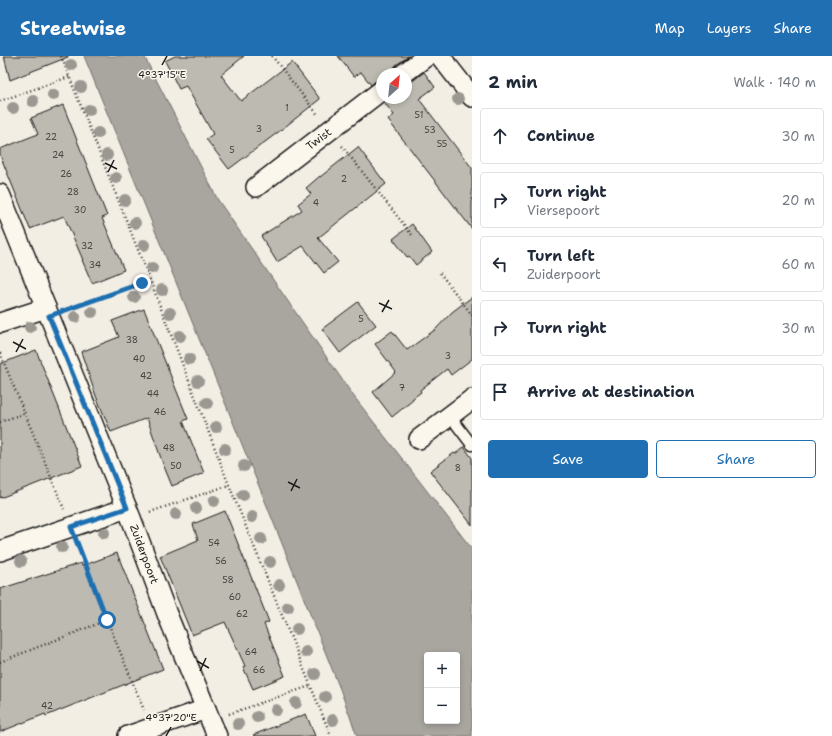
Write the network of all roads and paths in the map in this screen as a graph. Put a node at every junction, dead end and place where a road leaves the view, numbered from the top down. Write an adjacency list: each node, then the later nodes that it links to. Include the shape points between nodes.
1 (61, 56): 5 (path)
2 (427, 56): 4 (street)
3 (440, 56): 7 (street)
4 (411, 68)
5 (69, 77): 8 (path); 12 (path)
6 (376, 95): 9 (street, Twist)
7 (472, 96)
8 (0, 101)
9 (256, 187)
10 (0, 194): 13 (street, Zuiderpoort)
11 (440, 273): 14 (path)
12 (150, 280): 13 (path); 23 (path)
13 (47, 312): 15 (street); 24 (street, Zuiderpoort)
14 (472, 315)
15 (0, 323)
16 (0, 353): 18 (path)
17 (472, 399): 19 (street)
18 (25, 413): 20 (path); 25 (path)
19 (450, 416): 21 (street); 22 (lane)
20 (0, 422)
21 (419, 439)
22 (472, 445)
23 (229, 485): 24 (path); 29 (path)
24 (129, 513): 25 (street); 30 (street, Zuiderpoort)
25 (71, 527): 26 (street); 27 (path)
26 (0, 551)
27 (107, 620): 28 (path); 31 (path)
28 (0, 662)
29 (310, 686): 30 (path); 33 (path)
30 (211, 722): 31 (street)
31 (151, 728): 32 (street)
32 (128, 736)
33 (331, 736)

